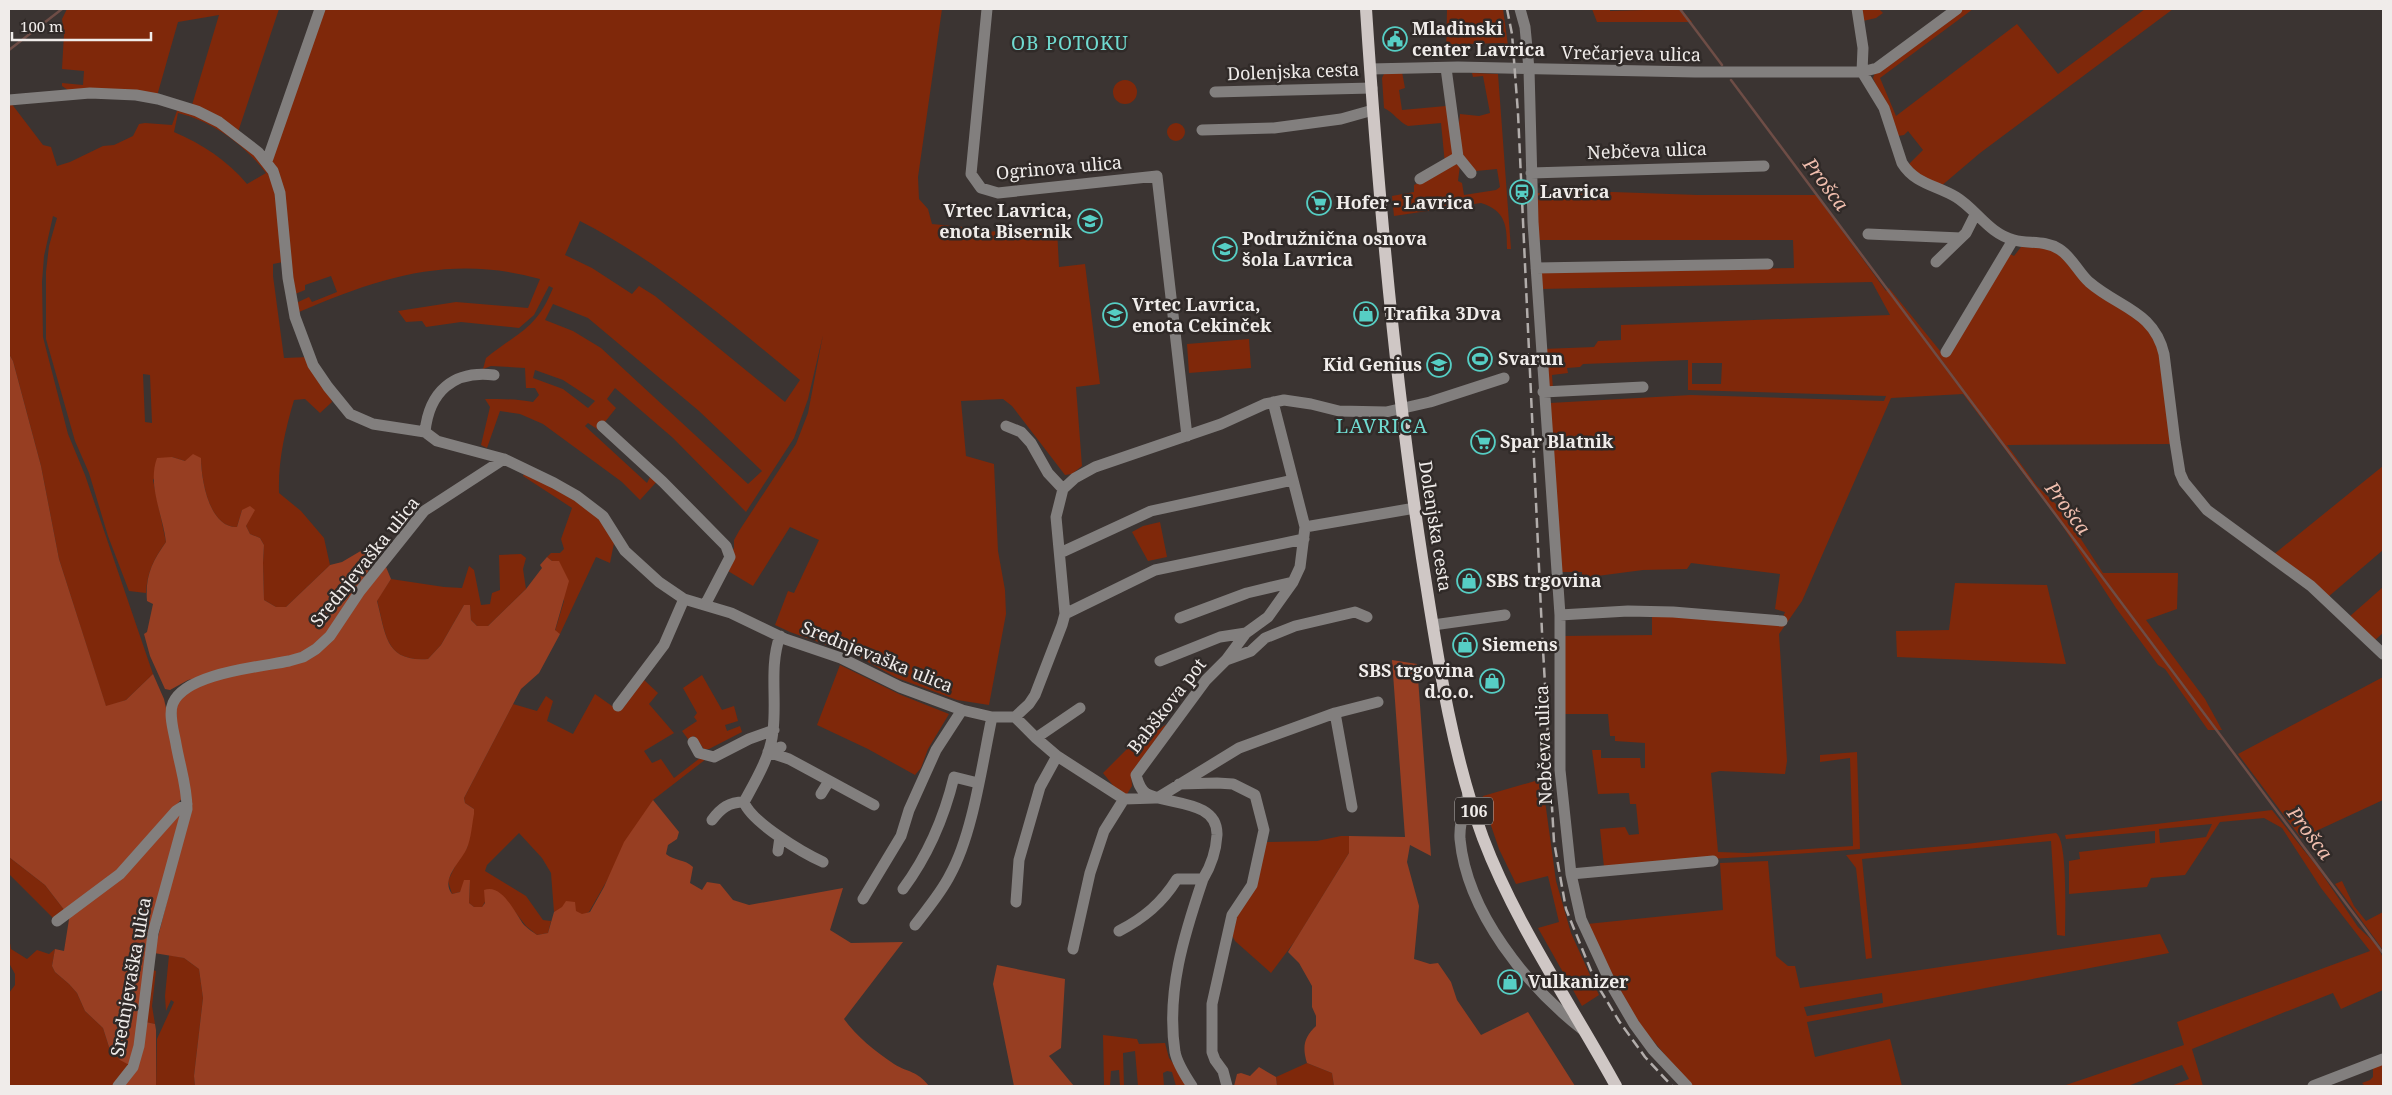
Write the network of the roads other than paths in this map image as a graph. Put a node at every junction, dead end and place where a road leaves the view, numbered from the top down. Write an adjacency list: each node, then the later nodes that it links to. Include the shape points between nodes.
1 (320, 9): 17 (street)
2 (987, 9): 39 (street, Ogrinova ulica, via 971,174 981,188 998,193 1157,176)
3 (1366, 9): 8 (main road, Dolenjska cesta / 106)
4 (1520, 9): 9 (street, Nebčeva ulica)
5 (1858, 9): 10 (street, via 1864,48)
6 (1957, 9): 10 (street, Vrečarjeva ulica, via 1877,68)
7 (1446, 68): 8 (street, Vrečarjeva ulica); 9 (street, Vrečarjeva ulica); 16 (street)
8 (1370, 69): 11 (main road, Dolenjska cesta / 106)
9 (1529, 69): 10 (street, Vrečarjeva ulica); 20 (street, Nebčeva ulica)
10 (1862, 72): 22 (street, via 1884,108 1906,170 1930,187 1956,197)
11 (1372, 88): 12 (street, Dolenjska cesta); 14 (main road, Dolenjska cesta / 106)
12 (1215, 92)
13 (9, 100): 17 (street, Srednjevaška ulica, via 90,93 158,99 197,111 218,122 246,141)
14 (1373, 110): 15 (street, via 1341,119 1274,128); 35 (main road, Dolenjska cesta / 106)
15 (1202, 130)
16 (1458, 157): 19 (street); 21 (street)
17 (267, 161): 38 (street, Srednjevaška ulica, via 280,193 295,317 314,365 350,414 373,424)
18 (1764, 166): 20 (street, Nebčeva ulica)
19 (1471, 173)
20 (1531, 173): 28 (street, Nebčeva ulica)
21 (1420, 179)
22 (1975, 215): 24 (street); 25 (street)
23 (1868, 234): 24 (street)
24 (1961, 238): 26 (street)
25 (2013, 240): 29 (street); 59 (street, via 2058,248 2090,283 2142,317 2156,331 2164,354 2180,473 2196,500 2311,586)
26 (1936, 262)
27 (1768, 264): 28 (street)
28 (1536, 268): 33 (street, Nebčeva ulica)
29 (1946, 352)
30 (494, 375): 38 (street, via 478,373 446,386 429,407)
31 (1504, 378): 35 (street)
32 (1642, 387): 33 (street)
33 (1543, 392): 52 (street, Nebčeva ulica)
34 (1273, 402): 35 (street, via 1297,401 1328,409 1363,412); 39 (street); 41 (street, Babškova pot)
35 (1401, 408): 43 (main road, Dolenjska cesta / 106)
36 (602, 426): 49 (street, via 726,546 730,556)
37 (1006, 426): 42 (street, via 1021,432 1031,443 1048,473)
38 (424, 432): 40 (street, Srednjevaška ulica, via 438,441)
39 (1187, 436): 42 (street, via 1095,467)
40 (504, 459): 48 (street, Srednjevaška ulica, via 536,473 592,507 613,529 625,551 659,582); 83 (street, Srednjevaška ulica, via 424,511 360,591 330,636 316,649 289,661 199,680 179,692 172,704 172,719 187,788)
41 (1293, 480): 44 (street, Babškova pot); 46 (street, via 1150,510)
42 (1063, 489): 46 (street, via 1056,517)
43 (1414, 508): 44 (street); 56 (main road, Dolenjska cesta / 106)
44 (1304, 527): 45 (street, Babškova pot)
45 (1304, 539): 47 (street, Babškova pot, via 1300,567); 50 (street, via 1155,570)
46 (1060, 553): 50 (street)
47 (1293, 582): 54 (street, via 1247,593); 57 (street, Babškova pot, via 1268,617)
48 (684, 599): 49 (street, Srednjevaška ulica); 63 (street, via 664,645)
49 (705, 605): 58 (street, Srednjevaška ulica, via 746,619)
50 (1065, 614): 68 (street, via 1035,695)
51 (1505, 615): 56 (street)
52 (1560, 615): 55 (street, via 1673,612); 93 (street, Nebčeva ulica, via 1560,770)
53 (1367, 617): 60 (street, Babškova pot, via 1355,612 1295,626 1265,638 1251,651)
54 (1180, 618)
55 (1782, 621)
56 (1432, 625): 79 (main road, Dolenjska cesta / 106)
57 (1246, 633): 60 (street, Babškova pot); 61 (street, Babškova pot, via 1220,637)
58 (780, 636): 65 (street, Srednjevaška ulica, via 841,658 900,687); 69 (street, Srednjevaška ulica, via 775,650)
59 (2383, 654)
60 (1226, 660): 80 (street, Babškova pot, via 1206,680 1136,775 1146,794)
61 (1160, 661)
62 (1378, 702): 66 (street)
63 (618, 706)
64 (1080, 708): 70 (street)
65 (962, 710): 67 (street, Srednjevaška ulica); 96 (street, Srednjevaška ulica, via 936,750 901,836)
66 (1335, 713): 77 (street, via 1239,748); 85 (street)
67 (992, 717): 68 (street, Srednjevaška ulica); 76 (street)
68 (1015, 717): 70 (street)
69 (774, 730): 71 (street, via 714,757 699,753); 73 (street, Srednjevaška ulica)
70 (1036, 738): 74 (street)
71 (693, 742)
72 (781, 748): 73 (street)
73 (768, 752): 75 (street, via 789,759); 82 (street, Srednjevaška ulica)
74 (1057, 756): 81 (street); 97 (street, via 1040,787 1019,860)
75 (829, 781): 78 (street); 84 (street)
76 (978, 783): 95 (street, via 954,776 947,808 934,838 922,864); 99 (street, via 956,863 944,886)
77 (1179, 784): 80 (street); 106 (street, via 1233,784 1255,795 1264,830 1252,886 1232,915 1212,1004 1212,1052 1225,1075)
78 (821, 794)
79 (1468, 794): 102 (main road, Dolenjska cesta / 106, via 1498,874); 102 (street, Dolenjska cesta, via 1460,839 1473,893 1486,918 1537,989)
80 (1159, 797): 81 (street); 94 (street, via 1208,813 1214,820 1216,844)
81 (1124, 799): 101 (street, via 1104,831 1090,874)
82 (744, 802): 86 (street, via 733,802 724,807); 87 (street, via 746,809)
83 (187, 804): 98 (street, via 176,811 120,874); 104 (street, Srednjevaška ulica, via 153,933 137,1053 133,1067)
84 (874, 805)
85 (1352, 807)
86 (712, 820)
87 (761, 822): 88 (street); 89 (street)
88 (757, 833)
89 (780, 837): 90 (street); 92 (street)
90 (778, 850)
91 (1713, 861): 93 (street)
92 (823, 862)
93 (1571, 874): 108 (street, Nebčeva ulica, via 1581,919 1605,973 1634,1024)
94 (1203, 879): 100 (street, via 1177,879 1166,896 1142,918); 105 (street, via 1177,963 1173,1015 1175,1054)
95 (904, 889)
96 (863, 899)
97 (1016, 902)
98 (57, 921)
99 (915, 925)
100 (1119, 931)
101 (1073, 949)
102 (1586, 1032): 107 (main road, Dolenjska cesta / 106)
103 (2383, 1059): 109 (street)
104 (118, 1086)
105 (1192, 1086)
106 (1227, 1086)
107 (1616, 1086)
108 (1686, 1086)
109 (2313, 1086)

